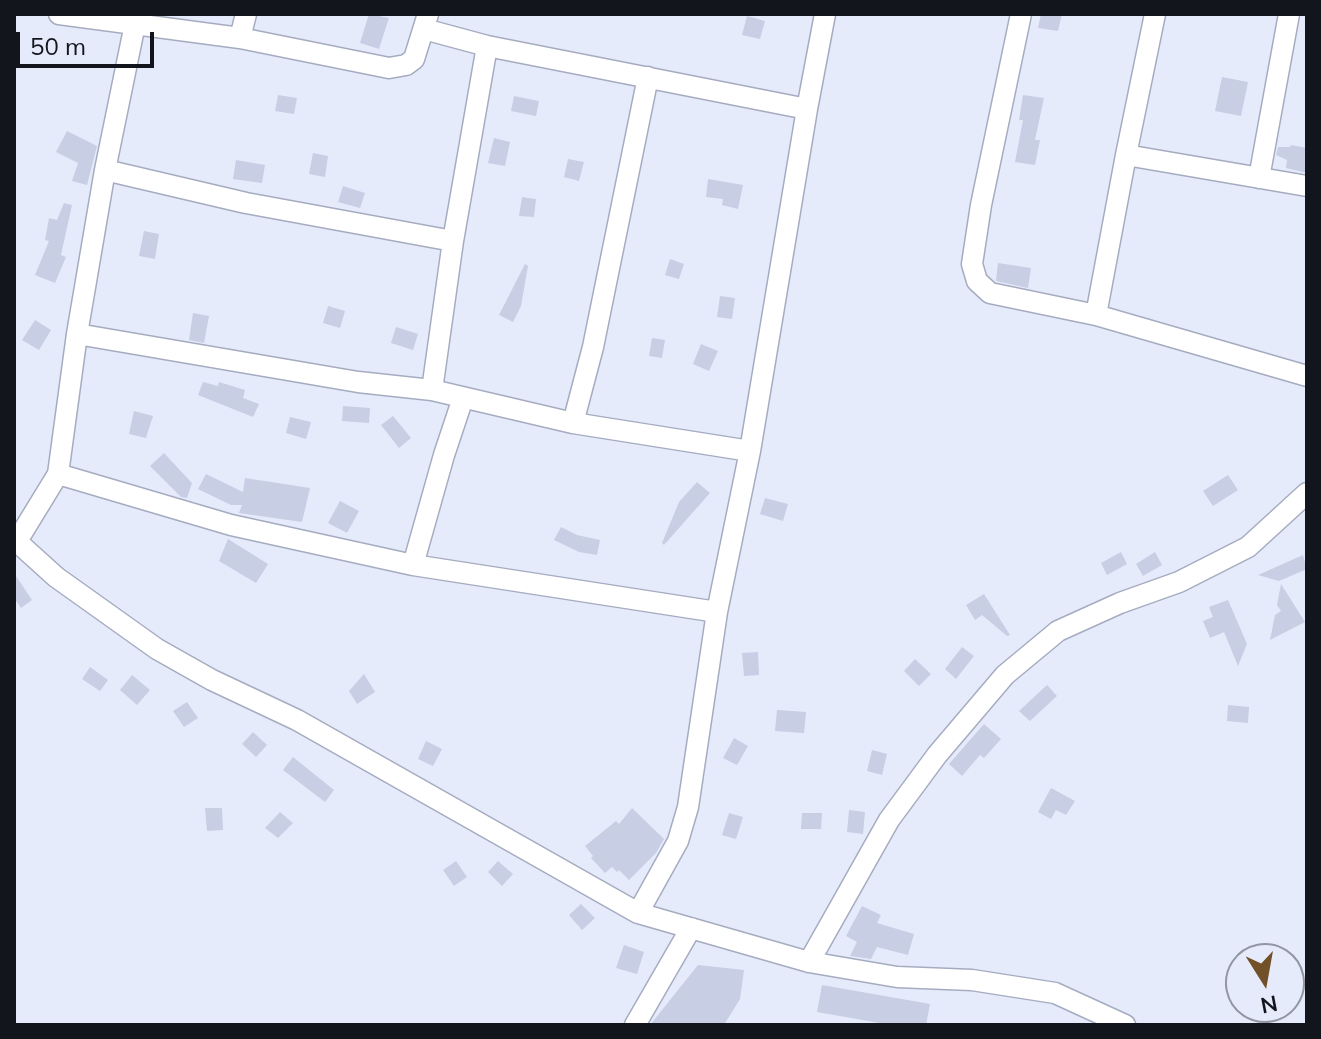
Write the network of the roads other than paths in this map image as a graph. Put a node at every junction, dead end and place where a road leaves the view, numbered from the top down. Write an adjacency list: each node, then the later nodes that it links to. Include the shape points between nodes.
1 (59, 14): 8 (street)
2 (246, 14): 9 (street)
3 (825, 14): 12 (street)
4 (1021, 14): 18 (street, via 972,264 977,281 990,293)
5 (1155, 14): 13 (street)
6 (1289, 14): 15 (street)
7 (426, 22): 9 (street, via 414,59 389,68); 10 (street)
8 (135, 24): 9 (street); 14 (street)
9 (240, 38)
10 (487, 46): 11 (street); 17 (street)
11 (648, 77): 12 (street); 23 (street)
12 (807, 109): 24 (street)
13 (1126, 155): 15 (street); 18 (street)
14 (105, 170): 17 (street, via 246,203); 19 (street)
15 (1259, 178): 16 (street)
16 (1307, 186)
17 (453, 241): 21 (street)
18 (1096, 315): 20 (street)
19 (77, 334): 21 (street); 25 (street)
20 (1307, 376)
21 (432, 390): 22 (street)
22 (463, 398): 23 (street); 28 (street)
23 (573, 423): 24 (street)
24 (750, 451): 29 (street)
25 (58, 474): 27 (street); 28 (street, via 231,525)
26 (1307, 493): 32 (street, via 1248,547 1179,582 1058,631 1005,675 889,820)
27 (15, 540): 30 (street, via 56,577 157,649 297,720)
28 (413, 565): 29 (street)
29 (717, 612): 30 (street, via 688,807 678,841)
30 (638, 913): 31 (street)
31 (691, 928): 32 (street); 33 (street)
32 (809, 962): 34 (street, via 1055,993)
33 (635, 1025)
34 (1125, 1025)

